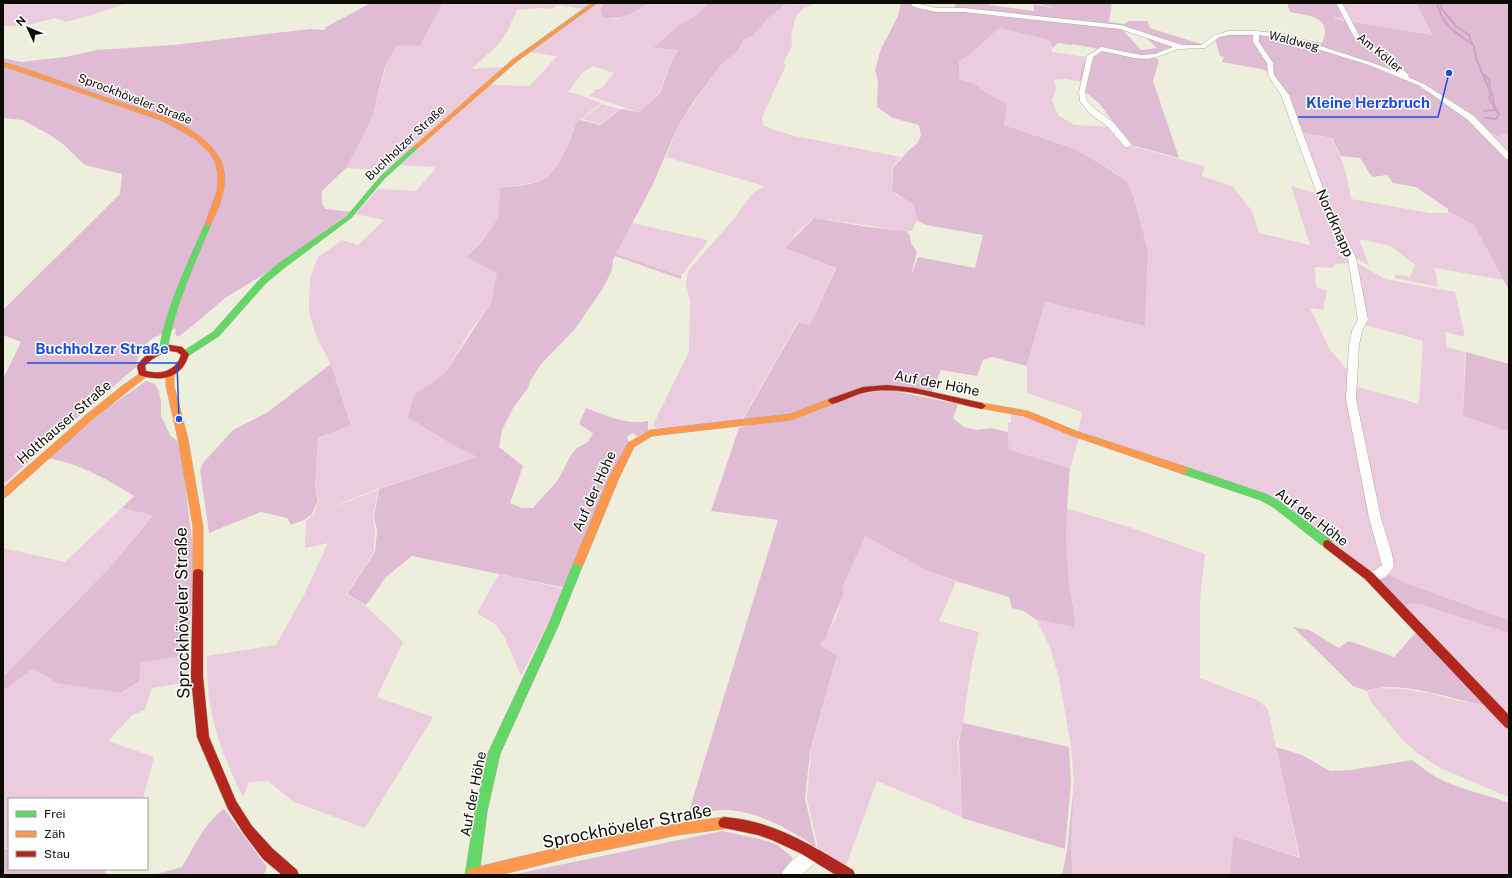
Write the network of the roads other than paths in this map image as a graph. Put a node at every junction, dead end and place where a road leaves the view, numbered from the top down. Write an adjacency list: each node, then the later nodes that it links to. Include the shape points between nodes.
1 (595, 3): 13 (street, Buchholzer Straße, via 502,71 382,178 348,217 263,281 216,334)
2 (912, 3): 5 (street, Waldweg, via 936,10)
3 (962, 3): 5 (street)
4 (1339, 3): 9 (street, Am Köller, via 1356,36)
5 (964, 10): 7 (street, Waldweg, via 1121,27)
6 (1256, 33): 7 (street, Waldweg, via 1229,33 1217,36 1203,47); 9 (street, Waldweg, via 1283,36); 17 (street, Nordknapp, via 1256,42 1270,63 1271,75 1285,94 1320,192 1352,258 1363,320 1354,345 1351,399 1375,518 1388,566 1382,573)
7 (1181, 47): 10 (street, via 1153,56 1139,57 1101,49 1090,56 1082,92 1084,101 1092,111 1111,125)
8 (3, 64): 12 (street, Sprockhöveler Straße, via 161,120 194,135 213,153 220,168 219,195 172,305)
9 (1412, 80): 11 (street, Waldweg, via 1471,118)
10 (1128, 145)
11 (1509, 157)
12 (163, 350): 13 (street, via 175,348); 15 (street, via 142,363 141,370)
13 (185, 354): 14 (street, via 181,364)
14 (170, 372): 15 (street, via 156,376); 20 (street, Sprockhöveler Straße, via 170,386 183,439 198,527 197,676 203,737 232,805 248,830 268,854)
15 (144, 374): 16 (street, Holthauser Straße)
16 (3, 494)
17 (1369, 576): 18 (street, Auf der Höhe); 21 (street, Auf der Höhe, via 1276,504 1263,497 1073,433 1017,411 958,402 906,389 872,388 790,417 650,432 631,445 614,478 554,624 494,753 481,812)
18 (1509, 723)
19 (813, 854): 21 (street, Sprockhöveler Straße, via 767,831 744,825 721,824 681,828 578,849); 22 (street); 23 (street, Sprockhöveler Straße)
20 (292, 875)
21 (473, 875)
22 (790, 875)
23 (848, 875)

